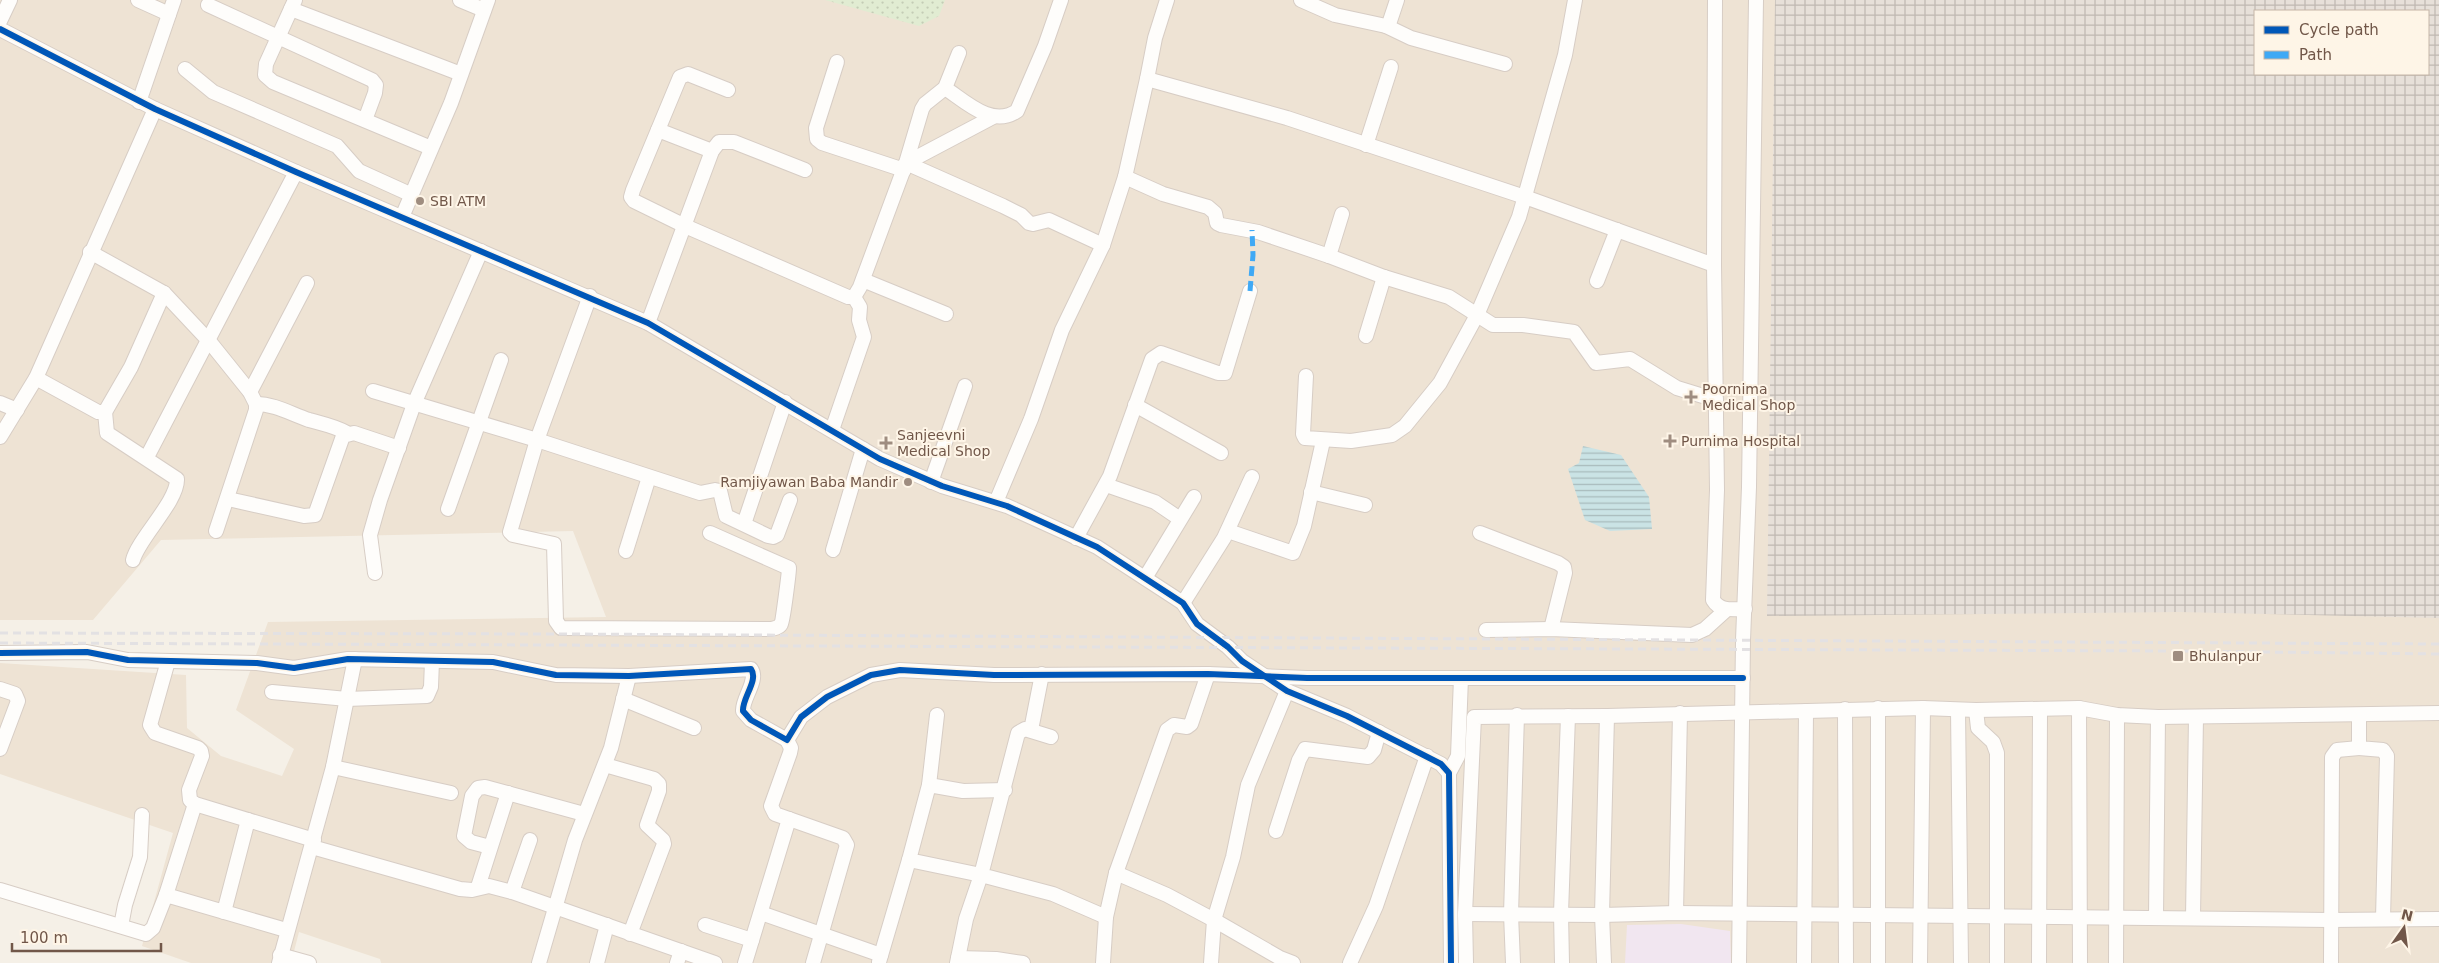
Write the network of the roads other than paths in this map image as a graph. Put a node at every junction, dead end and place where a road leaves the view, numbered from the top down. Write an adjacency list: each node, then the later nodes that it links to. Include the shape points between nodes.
1 (10, 0): 17 (street)
2 (138, 0): 15 (street)
3 (174, 0): 15 (street)
4 (460, 0): 14 (street)
5 (1061, 0): 30 (street, via 1020,106 1012,115)
6 (1167, 0): 25 (street)
7 (1301, 0): 16 (street, via 1335,14)
8 (1397, 0): 16 (street)
9 (1576, 0): 41 (street, via 1568,46)
10 (1715, 0): 50 (street)
11 (1756, 0): 111 (street)
12 (293, 4): 18 (street); 24 (street)
13 (208, 5): 18 (street)
14 (486, 5): 24 (street)
15 (169, 14): 28 (street)
16 (1386, 26): 21 (street, via 1411,38)
17 (1, 31): 28 (street)
18 (279, 37): 31 (street, via 372,80 376,85 375,93); 31 (street, via 266,64 265,75 273,82)
19 (959, 53): 26 (street)
20 (836, 62): 36 (street, via 814,134 817,139)
21 (1505, 64)
22 (1391, 67): 33 (street)
23 (186, 69): 40 (street, via 213,92 337,146 359,171)
24 (461, 74): 34 (street)
25 (1146, 79): 33 (street, via 1287,118); 39 (street)
26 (945, 88): 30 (street); 36 (street, via 925,104)
27 (728, 90): 32 (street, via 684,74)
28 (139, 102): 29 (street)
29 (155, 109): 38 (street); 48 (street)
30 (993, 117): 36 (street)
31 (365, 120): 34 (street)
32 (658, 130): 35 (street); 44 (street, via 631,197)
33 (1366, 145): 41 (street)
34 (431, 148): 40 (street)
35 (712, 151): 37 (street, via 719,142 726,141); 44 (street)
36 (905, 166): 46 (street, via 1004,206 1029,223 1049,220); 52 (street)
37 (805, 170)
38 (296, 172): 43 (street); 63 (street)
39 (1125, 177): 46 (street); 49 (street, via 1163,194 1208,207 1220,225 1258,232)
40 (412, 195): 43 (street)
41 (1525, 197): 45 (street); 60 (street)
42 (1342, 214): 49 (street)
43 (402, 217): 47 (street)
44 (685, 226): 58 (street); 61 (street)
45 (1617, 230): 50 (street); 53 (street)
46 (1103, 245): 95 (street, via 1062,330 1031,419)
47 (481, 251): 57 (street); 73 (street)
48 (90, 252): 56 (street); 66 (street)
49 (1329, 256): 51 (street)
50 (1714, 265): 70 (street)
51 (1384, 277): 60 (street, via 1449,298); 62 (street)
52 (863, 280): 58 (street); 59 (street)
53 (1597, 282)
54 (307, 283): 69 (street)
55 (1250, 291): 74 (street, via 1224,373 1161,353 1152,359)
56 (164, 293): 63 (street); 76 (street, via 131,367)
57 (590, 296): 61 (street); 81 (street)
58 (854, 297): 78 (street, via 860,307 859,320 864,337)
59 (946, 314)
60 (1478, 315): 70 (street, via 1493,325 1523,325 1574,332 1596,363 1630,358 1677,388); 82 (street, via 1440,383 1401,430 1392,435 1358,440)
61 (648, 322): 71 (street)
62 (1366, 336)
63 (209, 341): 69 (street); 86 (street)
64 (500, 360): 77 (street)
65 (1306, 376): 82 (street, via 1303,434 1309,440)
66 (36, 378): 75 (street); 76 (street, via 98,412)
67 (965, 386): 89 (street)
68 (373, 391): 73 (street)
69 (253, 398): 79 (street); 93 (street)
70 (1716, 400): 112 (street, via 1713,600)
71 (785, 402): 78 (street); 99 (street)
72 (0, 403): 75 (street)
73 (414, 404): 77 (street); 83 (street)
74 (1135, 405): 85 (street); 90 (street)
75 (16, 410): 80 (street)
76 (106, 412): 86 (street, via 107,433)
77 (478, 423): 81 (street); 97 (street)
78 (832, 430): 84 (street)
79 (347, 433): 83 (street); 93 (street, via 340,441 319,511 315,515 304,516)
80 (0, 437)
81 (537, 440): 88 (street); 103 (street, via 510,532 554,544 556,621 561,628 752,630 779,627 783,622 789,568)
82 (1323, 441): 91 (street)
83 (399, 448): 108 (street, via 370,535)
84 (863, 449): 89 (street); 105 (street)
85 (1221, 453)
86 (147, 457): 107 (street, via 174,475 178,483 153,529 136,551)
87 (1252, 477): 101 (street)
88 (648, 478): 99 (street, via 700,494 720,491 726,516); 106 (street)
89 (931, 482): 95 (street)
90 (1106, 485): 98 (street, via 1155,502); 104 (street)
91 (1311, 492): 96 (street); 101 (street, via 1304,526 1293,553)
92 (1194, 497): 98 (street)
93 (228, 499): 100 (street)
94 (790, 500): 99 (street, via 780,530 773,537)
95 (996, 502): 104 (street)
96 (1365, 505)
97 (448, 509)
98 (1180, 519): 109 (street)
99 (744, 524)
100 (216, 531)
101 (1228, 531): 110 (street)
102 (1480, 533): 113 (street, via 1564,567)
103 (710, 534)
104 (1076, 538): 109 (street)
105 (833, 550)
106 (626, 551)
107 (134, 560)
108 (375, 573)
109 (1146, 578): 110 (street)
110 (1183, 603): 122 (street, via 1197,624)
111 (1745, 609): 112 (street); 124 (street)
112 (1726, 610): 113 (street, via 1692,635)
113 (1551, 629): 114 (street)
114 (1486, 630)
115 (0, 653): 117 (street, via 87,652 128,660)
116 (355, 659): 117 (street, via 301,668 258,663); 118 (street); 128 (street)
117 (168, 661): 164 (street, via 150,725 155,733 201,751 188,796)
118 (432, 661): 121 (street, via 502,663 556,675); 128 (street, via 431,687 426,696)
119 (1042, 674): 120 (street); 150 (street); 153 (street, via 900,670 871,675 827,697 801,717)
120 (1208, 674): 122 (street); 174 (street, via 1191,724 1187,727 1174,725 1167,730)
121 (629, 676): 129 (street); 153 (street, via 751,669 753,677 743,711 750,720)
122 (1266, 676): 123 (street); 126 (street)
123 (1461, 678): 124 (street); 159 (street, via 1458,756)
124 (1742, 678): 137 (street)
125 (0, 689): 155 (street, via 15,694 18,701)
126 (1287, 691): 151 (street); 203 (street, via 1248,785 1233,857)
127 (272, 692): 128 (street)
128 (347, 699): 158 (street)
129 (623, 699): 149 (street); 157 (street)
130 (1878, 708): 131 (street); 133 (street); 191 (street)
131 (1923, 708): 135 (street); 192 (street)
132 (2079, 708): 134 (street); 143 (street); 197 (street)
133 (1845, 709): 138 (street); 190 (street)
134 (2040, 709): 136 (street); 196 (street)
135 (1958, 710): 136 (street); 194 (street)
136 (1976, 710): 195 (street, via 1978,728 1993,742 1997,753)
137 (1742, 711): 138 (street); 139 (street); 187 (street)
138 (1806, 711): 189 (street)
139 (1680, 713): 146 (street); 182 (street)
140 (2439, 713): 144 (street)
141 (937, 715): 160 (street)
142 (1517, 715): 145 (street); 185 (street, via 1474,717); 186 (street)
143 (2117, 715): 148 (street); 198 (street)
144 (2359, 715): 147 (street); 154 (street)
145 (1568, 716): 146 (street); 184 (street)
146 (1607, 716): 188 (street)
147 (2196, 717): 148 (street); 200 (street)
148 (2158, 718): 199 (street)
149 (694, 728)
150 (1031, 730): 152 (street); 161 (street, via 1025,729 1018,734)
151 (1379, 732): 156 (street); 169 (street, via 1374,750 1368,757 1305,749)
152 (1051, 737)
153 (787, 740): 167 (street, via 790,753 771,806 775,814)
154 (2359, 748): 201 (street, via 2383,750 2387,756); 204 (street, via 2337,750 2332,758)
155 (0, 749)
156 (1427, 756): 159 (street); 226 (street, via 1376,906)
157 (605, 765): 165 (street); 209 (street, via 654,778 659,784 647,825 664,844)
158 (333, 767): 162 (street); 171 (street)
159 (1449, 773): 227 (street)
160 (929, 785): 161 (street, via 963,791); 173 (street)
161 (1004, 790): 175 (street)
162 (451, 793)
163 (508, 793): 165 (street); 172 (street); 172 (street, via 485,787 478,788 472,796 464,836 470,842)
164 (195, 804): 168 (street); 179 (street)
165 (584, 814): 180 (street)
166 (142, 815): 207 (street, via 140,858)
167 (789, 819): 183 (street); 210 (street, via 838,836 846,842)
168 (248, 820): 171 (street); 181 (street)
169 (1276, 831)
170 (530, 840): 178 (street)
171 (313, 843): 176 (street, via 460,889); 208 (street)
172 (490, 847): 176 (street)
173 (909, 860): 175 (street); 214 (street)
174 (1116, 873): 193 (street); 203 (street)
175 (982, 876): 193 (street, via 1053,894); 215 (street, via 966,919)
176 (478, 887): 178 (street, via 489,886)
177 (0, 890): 207 (street)
178 (512, 892): 180 (street)
179 (166, 895): 181 (street); 207 (street, via 150,933)
180 (554, 907): 205 (street); 217 (street)
181 (224, 912): 208 (street)
182 (1676, 912): 187 (street); 188 (street)
183 (761, 913): 210 (street); 211 (street)
184 (1561, 913): 186 (street); 188 (street); 230 (street)
185 (1465, 914): 186 (street); 228 (street)
186 (1511, 914): 229 (street)
187 (1739, 914): 189 (street); 232 (street)
188 (1602, 915): 231 (street)
189 (1805, 916): 190 (street); 233 (street)
190 (1846, 916): 191 (street); 234 (street)
191 (1878, 916): 192 (street); 235 (street)
192 (1920, 916): 194 (street); 236 (street)
193 (1106, 917): 223 (street)
194 (1961, 917): 195 (street); 237 (street)
195 (1997, 917): 196 (street); 238 (street)
196 (2040, 917): 197 (street); 239 (street)
197 (2080, 917): 198 (street); 240 (street)
198 (2117, 917): 199 (street); 241 (street)
199 (2156, 918): 200 (street)
200 (2193, 918): 204 (street)
201 (2383, 919): 202 (street); 204 (street)
202 (2439, 919)
203 (1214, 920): 224 (street); 225 (street)
204 (2330, 920): 242 (street)
205 (607, 925): 209 (street); 218 (street)
206 (705, 925): 211 (street)
207 (120, 926)
208 (286, 930): 213 (street)
209 (630, 934): 212 (street)
210 (820, 935): 214 (street); 221 (street)
211 (752, 940): 220 (street)
212 (679, 957): 219 (street)
213 (280, 959): 216 (street)
214 (881, 961)
215 (958, 961): 222 (street, via 996,959)
216 (309, 963)
217 (539, 963)
218 (597, 963)
219 (715, 963)
220 (745, 963)
221 (813, 963)
222 (1023, 963)
223 (1103, 963)
224 (1211, 963)
225 (1293, 963)
226 (1350, 963)
227 (1451, 963)
228 (1466, 963)
229 (1513, 963)
230 (1562, 963)
231 (1604, 963)
232 (1739, 963)
233 (1804, 963)
234 (1846, 963)
235 (1878, 963)
236 (1920, 963)
237 (1961, 963)
238 (1997, 963)
239 (2039, 963)
240 (2080, 963)
241 (2116, 963)
242 (2331, 963)

